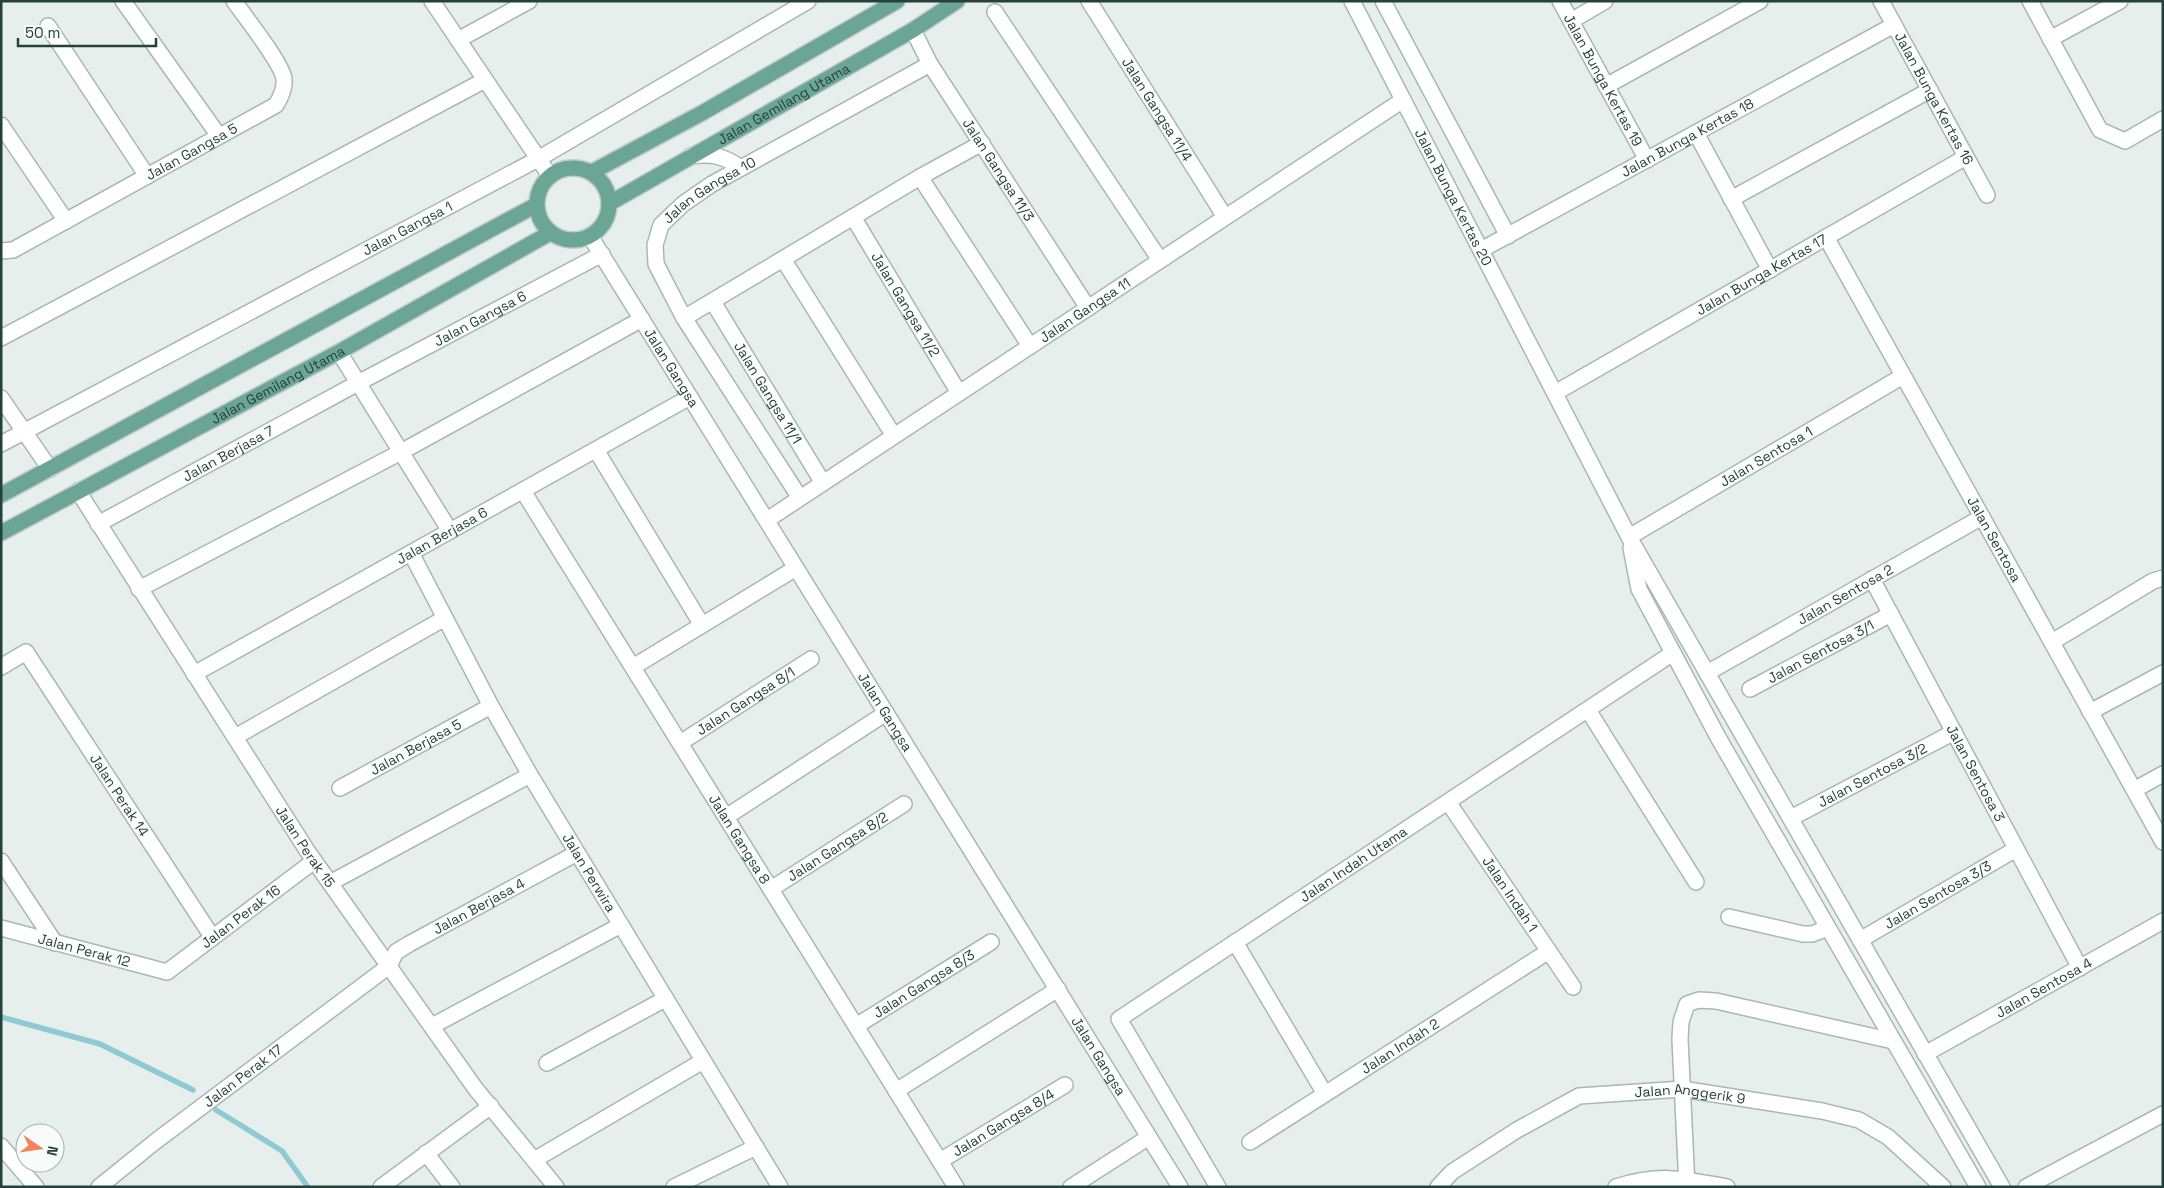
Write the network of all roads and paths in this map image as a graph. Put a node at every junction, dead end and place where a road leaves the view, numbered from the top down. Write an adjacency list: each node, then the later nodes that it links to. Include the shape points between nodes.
1 (123, 1): 32 (street)
2 (234, 1): 32 (street, Jalan Gangsa 5, via 281,70 284,87 276,105)
3 (432, 1): 23 (street)
4 (808, 1): 36 (street, Jalan Gangsa 1)
5 (897, 1): 39 (main road)
6 (957, 1): 21 (main road, Jalan Gemilang Utama)
7 (1089, 1): 48 (street, Jalan Gangsa 11/4)
8 (1352, 1): 28 (street, Jalan Bunga Kertas 20)
9 (1383, 1): 52 (street)
10 (1560, 1): 18 (street, Jalan Bunga Kertas 19)
11 (1605, 1): 18 (street)
12 (1760, 1): 26 (street)
13 (1881, 1): 19 (street, Jalan Bunga Kertas 16)
14 (2030, 1): 22 (street)
15 (2120, 1): 22 (street)
16 (527, 2): 23 (street)
17 (995, 12): 58 (street)
18 (1571, 21): 26 (street, Jalan Bunga Kertas 19)
19 (1894, 25): 27 (street, Jalan Bunga Kertas 16); 31 (street, Jalan Bunga Kertas 18)
20 (48, 26): 40 (street)
21 (913, 30): 24 (street, Jalan Gangsa 11/3); 34 (main road, Jalan Gemilang Utama)
22 (2050, 39): 29 (street, via 2100,130 2124,141)
23 (458, 40): 25 (street)
24 (930, 64): 33 (street, Jalan Gangsa 11/3); 38 (street, Jalan Gangsa 10)
25 (485, 80): 36 (street); 64 (street)
26 (1606, 86): 37 (street, Jalan Bunga Kertas 19)
27 (1930, 90): 35 (street, Jalan Bunga Kertas 16); 44 (street)
28 (1403, 100): 48 (street, Jalan Gangsa 11); 54 (street, Jalan Bunga Kertas 20)
29 (2162, 121)
30 (1, 125): 49 (street)
31 (1696, 133): 37 (street, Jalan Bunga Kertas 18); 44 (street)
32 (220, 136): 40 (street, Jalan Gangsa 5)
33 (982, 143): 42 (street); 61 (street, Jalan Gangsa 11/3)
34 (691, 156): 38 (street, via 718,155); 45 (main road, Jalan Gemilang Utama)
35 (1966, 157): 43 (street, Jalan Bunga Kertas 16); 53 (street, Jalan Bunga Kertas 17)
36 (538, 159): 41 (street); 73 (street, Jalan Gangsa 1)
37 (1647, 160): 52 (street, Jalan Bunga Kertas 18)
38 (741, 168): 62 (street, Jalan Gangsa 10, via 683,204 661,225 655,245 656,264)
39 (592, 172): 41 (main road, via 570,167); 45 (main road, via 604,186)
40 (147, 176): 49 (street, Jalan Gangsa 5)
41 (550, 176): 46 (main road, via 540,189)
42 (920, 177): 47 (street); 65 (street)
43 (1987, 195)
44 (1731, 199): 59 (street)
45 (610, 203): 51 (main road, via 603,225)
46 (536, 205): 50 (main road, via 538,216); 78 (main road)
47 (854, 217): 57 (street); 69 (street, Jalan Gangsa 11/2)
48 (1226, 217): 58 (street, Jalan Gangsa 11)
49 (66, 221): 55 (street, Jalan Gangsa 5, via 13,250)
50 (550, 233): 51 (main road, via 573,241); 66 (main road, Jalan Gemilang Utama)
51 (590, 236): 56 (street, Jalan Gangsa)
52 (1508, 236): 54 (street, Jalan Bunga Kertas 18)
53 (1826, 237): 59 (street, Jalan Bunga Kertas 17); 67 (street, Jalan Sentosa)
54 (1481, 250): 70 (street, Jalan Bunga Kertas 20)
55 (1, 251)
56 (602, 254): 63 (street, Jalan Gangsa); 68 (street, Jalan Gangsa 6)
57 (783, 259): 60 (street); 74 (street)
58 (1160, 260): 61 (street, Jalan Gangsa 11)
59 (1770, 270): 70 (street, Jalan Bunga Kertas 17)
60 (714, 302): 62 (street); 79 (street, Jalan Gangsa 11/1)
61 (1088, 308): 65 (street, Jalan Gangsa 11)
62 (684, 318): 83 (street, Jalan Gangsa 10)
63 (642, 319): 71 (street, Jalan Gangsa); 77 (street)
64 (1, 338)
65 (1030, 346): 69 (street, Jalan Gangsa 11)
66 (339, 352): 68 (street); 80 (main road, Jalan Gemilang Utama)
67 (1903, 376): 84 (street, Jalan Sentosa); 89 (street, Jalan Sentosa 1)
68 (358, 383): 77 (street); 86 (street, Jalan Berjasa 7)
69 (959, 393): 74 (street, Jalan Gangsa 11)
70 (1555, 393): 89 (street, Jalan Bunga Kertas 20)
71 (690, 397): 76 (street, Jalan Berjasa 6); 85 (street, Jalan Gangsa)
72 (1, 398): 73 (street)
73 (25, 432): 75 (street, Jalan Gangsa 1); 78 (street)
74 (894, 436): 79 (street, Jalan Gangsa 11)
75 (1, 444)
76 (596, 450): 81 (street, Jalan Berjasa 6); 97 (street)
77 (401, 452): 87 (street); 94 (street)
78 (50, 469): 82 (main road)
79 (823, 483): 83 (street, Jalan Gangsa 11)
80 (78, 491): 86 (street, Jalan Perak 15); 88 (main road, Jalan Gemilang Utama)
81 (523, 491): 87 (street, Jalan Berjasa 6); 102 (street, Jalan Gangsa 8)
82 (1, 495)
83 (800, 498): 85 (street, Jalan Gangsa 11)
84 (1982, 517): 93 (street, Jalan Sentosa 2); 98 (street, Jalan Sentosa)
85 (767, 520): 91 (street, Jalan Gangsa)
86 (98, 524): 94 (street, Jalan Perak 15)
87 (450, 532): 90 (street, Jalan Berjasa 6)
88 (1, 533)
89 (1629, 537): 99 (street, via 1639,588); 103 (street)
90 (411, 553): 96 (street, Jalan Perwira); 105 (street, Jalan Berjasa 6)
91 (796, 568): 97 (street); 110 (street, Jalan Gangsa)
92 (2163, 578): 98 (street)
93 (1872, 579): 95 (street, Jalan Sentosa 3); 103 (street, Jalan Sentosa 2)
94 (139, 589): 105 (street, Jalan Perak 15)
95 (1890, 614): 106 (street, Jalan Sentosa 3/1); 111 (street, Jalan Sentosa 3)
96 (445, 618): 107 (street, Jalan Perwira); 112 (street)
97 (702, 625): 102 (street)
98 (2052, 642): 109 (street, Jalan Sentosa)
99 (1674, 654): 108 (street, Jalan Indah Utama); 134 (street)
100 (811, 659): 113 (street, Jalan Gangsa 8/1)
101 (1, 667): 135 (street, Jalan Perak 14, via 26,652)
102 (633, 667): 113 (street, Jalan Gangsa 8)
103 (1707, 673): 121 (street)
104 (2163, 673): 109 (street)
105 (194, 674): 112 (street, Jalan Perak 15)
106 (1750, 689)
107 (491, 706): 115 (street, Jalan Perwira); 116 (street, Jalan Berjasa 5)
108 (1588, 710): 118 (street, Jalan Indah Utama); 127 (street)
109 (2090, 712): 117 (street, Jalan Sentosa)
110 (886, 713): 120 (street); 145 (street, Jalan Gangsa)
111 (1954, 732): 121 (street, Jalan Sentosa 3/2); 123 (street, Jalan Sentosa 3)
112 (235, 737): 126 (street, Jalan Perak 15)
113 (680, 743): 120 (street, Jalan Gangsa 8)
114 (2163, 774): 117 (street)
115 (530, 775): 124 (street, Jalan Perwira); 128 (street)
116 (340, 788)
117 (2134, 790): 122 (street, Jalan Sentosa)
118 (1448, 802): 138 (street, Jalan Indah Utama); 140 (street, Jalan Indah 1)
119 (904, 804): 129 (street, Jalan Gangsa 8/2)
120 (726, 817): 129 (street, Jalan Gangsa 8)
121 (1791, 818): 136 (street)
122 (2163, 842)
123 (2016, 849): 136 (street, Jalan Sentosa 3/3); 142 (street, Jalan Sentosa 3)
124 (577, 853): 132 (street, Jalan Perwira); 141 (street, Jalan Berjasa 4, via 409,944 396,952)
125 (1, 860): 139 (street)
126 (314, 861): 128 (street, Jalan Perak 15); 135 (street, Jalan Perak 16)
127 (1696, 882)
128 (330, 883): 141 (street, Jalan Perak 15)
129 (771, 889): 148 (street, Jalan Gangsa 8)
130 (1729, 917): 134 (street, via 1804,934)
131 (2163, 922): 142 (street, Jalan Sentosa 4)
132 (621, 926): 146 (street, Jalan Perwira); 147 (street)
133 (1, 928): 139 (street, Jalan Perak 12)
134 (1828, 928): 149 (street)
135 (214, 936): 143 (street, Jalan Perak 16)
136 (1860, 940): 150 (street)
137 (991, 942): 148 (street, Jalan Gangsa 8/3)
138 (1235, 942): 156 (street); 177 (street, Jalan Indah Utama, via 1119,1018)
139 (55, 943): 143 (street, Jalan Perak 12)
140 (1549, 951): 144 (street, Jalan Indah 1); 156 (street, Jalan Indah 2)
141 (389, 966): 147 (street, Jalan Perak 15); 168 (street, Jalan Perak 17)
142 (2080, 968): 150 (street, Jalan Sentosa 4)
143 (167, 972)
144 (1573, 987)
145 (1058, 989): 155 (street); 159 (street, Jalan Gangsa)
146 (665, 999): 151 (street, Jalan Perwira); 152 (street)
147 (432, 1026): 157 (street, Jalan Perak 15)
148 (856, 1026): 155 (street, Jalan Gangsa 8)
149 (1893, 1041): 154 (street, via 1700,1000 1687,1004 1681,1022); 182 (street)
150 (1925, 1054): 183 (street)
151 (703, 1060): 162 (street, Jalan Perwira); 164 (street)
152 (548, 1063)
153 (1066, 1085): 165 (street, Jalan Gangsa 8/4)
154 (1682, 1089): 166 (street); 178 (street, Jalan Anggerik 9, via 1579,1096 1516,1130 1452,1172); 181 (street, Jalan Anggerik 9, via 1822,1110 1859,1120 1888,1137)
155 (896, 1091): 165 (street, Jalan Gangsa 8)
156 (1326, 1094): 160 (street, Jalan Indah 2)
157 (490, 1106): 163 (street); 164 (street, Jalan Perak 15)
158 (2163, 1114): 184 (street)
159 (1149, 1137): 175 (street); 176 (street, Jalan Gangsa)
160 (1250, 1142)
161 (1, 1146): 167 (street)
162 (756, 1147): 172 (street); 173 (street, Jalan Perwira)
163 (426, 1153): 169 (street); 170 (street)
164 (534, 1160): 171 (street, Jalan Perak 15)
165 (940, 1161): 174 (street, Jalan Gangsa 8)
166 (1687, 1183): 179 (street, via 1661,1177); 180 (street)
167 (36, 1187)
168 (99, 1187)
169 (381, 1187)
170 (452, 1187)
171 (556, 1187)
172 (674, 1187)
173 (780, 1187)
174 (956, 1187)
175 (1071, 1187)
176 (1180, 1187)
177 (1218, 1187)
178 (1438, 1187)
179 (1616, 1187)
180 (1728, 1187)
181 (1943, 1187)
182 (1978, 1187)
183 (2002, 1187)
184 (2026, 1187)

